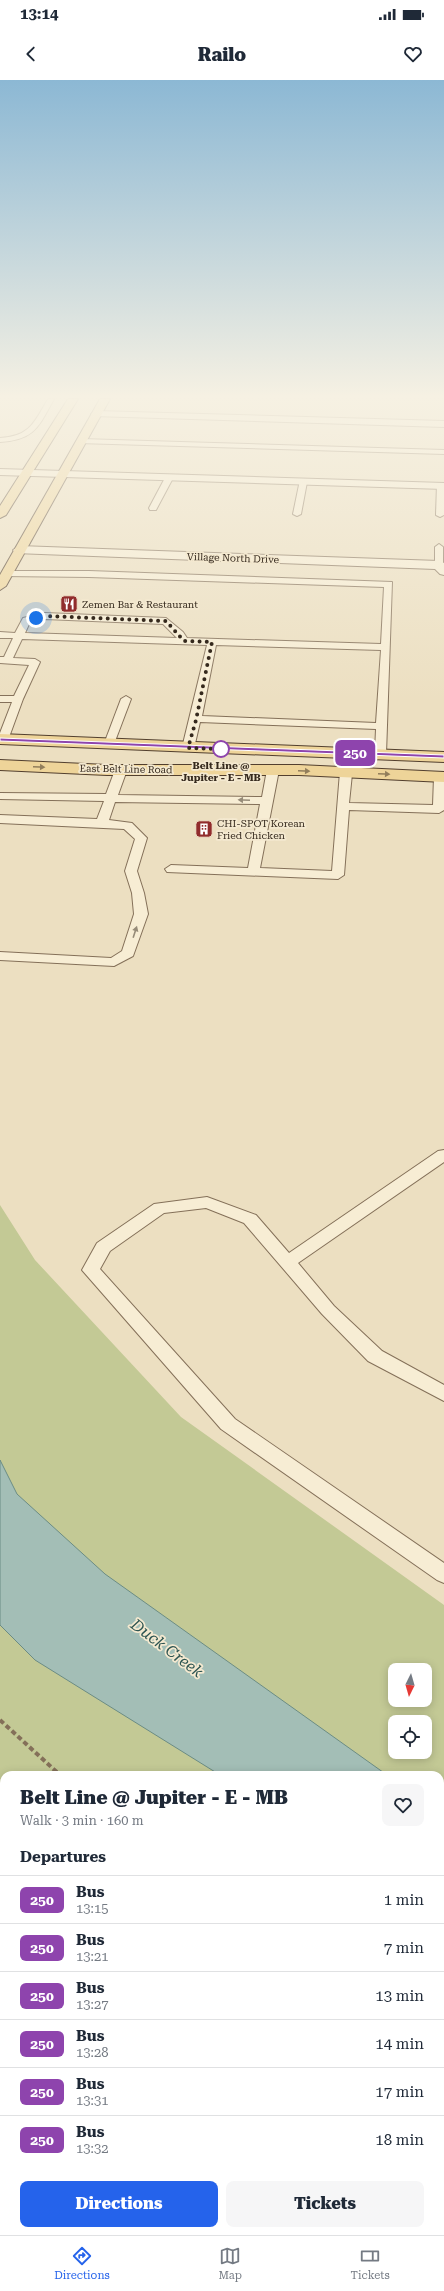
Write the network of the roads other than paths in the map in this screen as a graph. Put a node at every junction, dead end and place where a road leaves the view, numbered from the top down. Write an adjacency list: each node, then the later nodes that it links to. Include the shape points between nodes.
1 (10, 500): 8 (main road)
2 (47, 500): 11 (main road)
3 (158, 500): 6 (lane)
4 (300, 500): 7 (lane)
5 (441, 500): 9 (lane)
6 (154, 508)
7 (297, 514)
8 (0, 515)
9 (440, 516)
10 (439, 547): 12 (lane)
11 (19, 550): 12 (street, Village North Drive); 13 (main road)
12 (443, 569)
13 (3, 574): 14 (main road); 19 (lane, via 89,574 388,584)
14 (0, 586)
15 (0, 635): 16 (lane)
16 (18, 636): 17 (lane); 17 (lane, via 26,620 45,616 166,621); 20 (lane)
17 (184, 641): 18 (lane)
18 (212, 642): 19 (lane); 24 (lane)
19 (385, 647): 25 (lane)
20 (4, 660): 22 (lane, via 35,662)
21 (0, 699): 22 (lane)
22 (18, 699): 26 (lane)
23 (126, 699): 27 (lane)
24 (196, 720): 25 (lane); 28 (lane)
25 (381, 726): 29 (lane)
26 (2, 740): 27 (main road, East Belt Line Road)
27 (109, 744): 28 (main road, East Belt Line Road)
28 (188, 748): 29 (main road, East Belt Line Road)
29 (380, 754): 30 (main road, East Belt Line Road); 34 (lane)
30 (444, 757)
31 (0, 765): 32 (main road, East Belt Line Road, one-way to 32)
32 (121, 770): 33 (main road, East Belt Line Road); 37 (lane)
33 (273, 770): 34 (main road, East Belt Line Road, one-way to 34); 38 (lane)
34 (346, 772): 35 (main road, East Belt Line Road, one-way to 35); 39 (lane)
35 (442, 777): 39 (lane, via 439,809)
36 (0, 796): 37 (lane)
37 (111, 799): 38 (lane, one-way to 37); 41 (lane)
38 (267, 801): 43 (lane)
39 (343, 806): 43 (lane, via 338,875)
40 (0, 819): 41 (lane)
41 (102, 823): 44 (lane, one-way to 41, via 114,962 128,953 141,914 131,871 141,838 128,826)
42 (171, 869): 43 (lane)
43 (253, 872)
44 (0, 956)
45 (444, 1155): 46 (lane)
46 (286, 1263): 47 (lane, via 328,1310 375,1356); 48 (lane, via 250,1219 207,1202 160,1208 103,1247 91,1270 228,1424)
47 (444, 1394)
48 (444, 1574)

